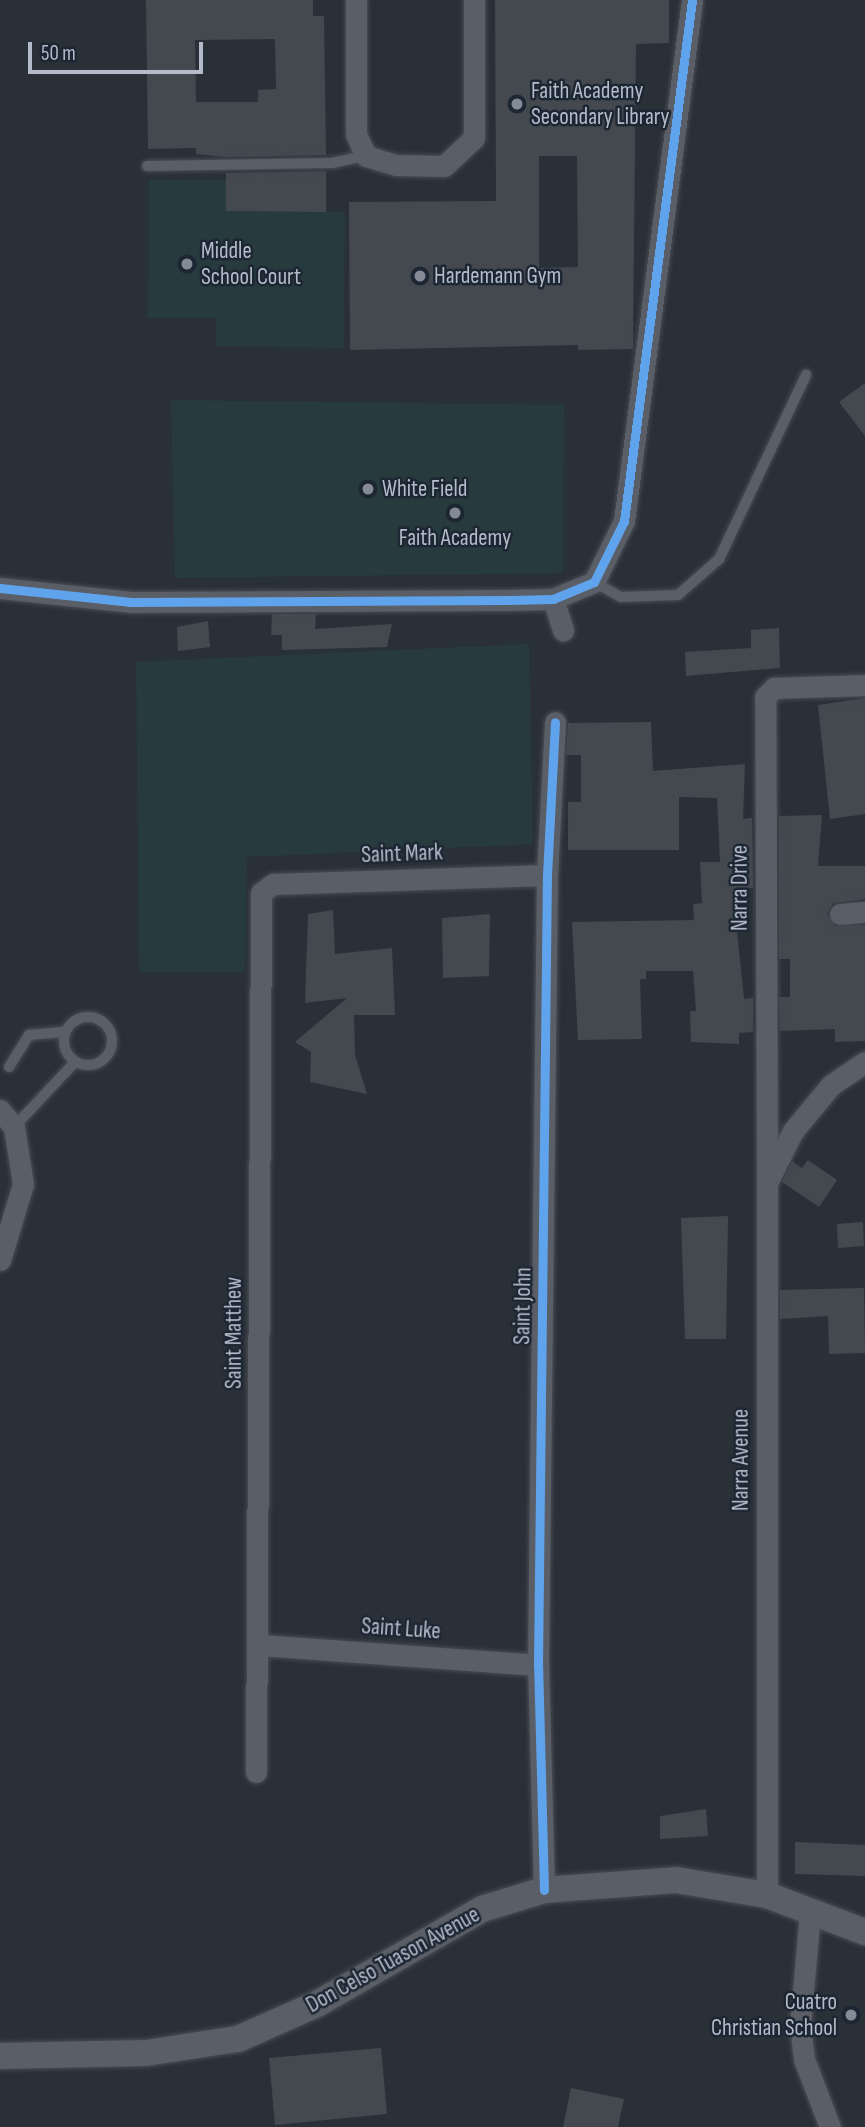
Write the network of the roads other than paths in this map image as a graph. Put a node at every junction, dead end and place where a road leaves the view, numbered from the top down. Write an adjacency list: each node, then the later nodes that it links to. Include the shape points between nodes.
1 (356, 0): 4 (street, via 356,134)
2 (474, 0): 4 (street, via 474,138 444,166 396,165)
3 (692, 0): 7 (street, via 624,521)
4 (366, 156): 5 (lane, via 331,163)
5 (147, 166)
6 (806, 375): 7 (lane, via 719,559 678,595 621,597)
7 (594, 582): 9 (street)
8 (0, 588): 9 (street, via 131,602)
9 (553, 599): 10 (street)
10 (563, 630)
11 (865, 685): 23 (street, Narra Drive, via 774,688 765,697)
12 (555, 722): 13 (street, Saint John)
13 (547, 876): 14 (street, Saint Mark, via 274,884); 26 (street, Saint John)
14 (261, 893): 25 (street, Saint Matthew)
15 (865, 912): 16 (street)
16 (840, 914)
17 (66, 1032): 18 (lane, via 66,1052); 18 (lane, via 77,1019 90,1017 110,1030 113,1043 99,1063); 20 (lane, via 29,1035)
18 (75, 1062): 22 (lane)
19 (865, 1062): 23 (street, Narra Avenue, via 831,1085 793,1131)
20 (9, 1067)
21 (0, 1110): 22 (street)
22 (14, 1127): 24 (street, via 23,1184)
23 (767, 1183): 29 (street, Narra Avenue)
24 (0, 1260)
25 (260, 1645): 26 (street, Saint Luke); 27 (street, Saint Matthew)
26 (538, 1665): 28 (street, Saint John)
27 (256, 1772)
28 (544, 1891): 29 (street, Don Celso Tuason Avenue, via 676,1880); 32 (street, Don Celso Tuason Avenue, via 482,1909 317,2004 238,2039 146,2053)
29 (767, 1895): 30 (street, Don Celso Tuason Avenue)
30 (810, 1913): 31 (street, Don Celso Tuason Avenue); 33 (street, via 800,2025 804,2059)
31 (865, 1932)
32 (0, 2056)
33 (830, 2127)

